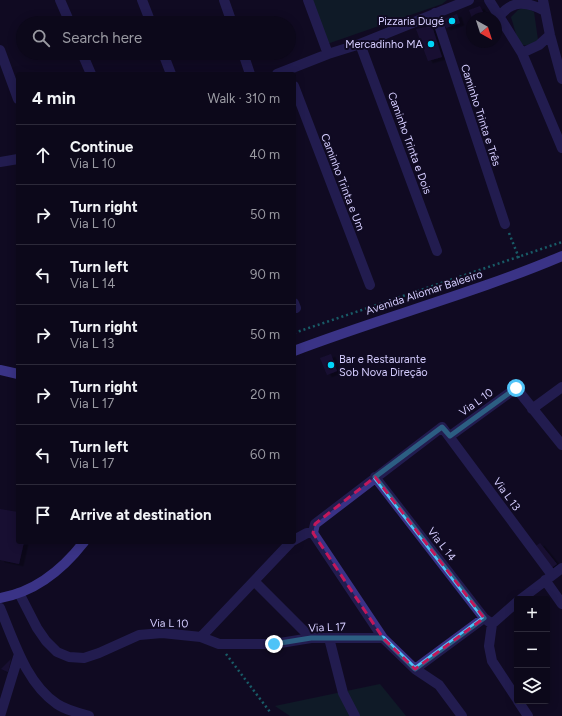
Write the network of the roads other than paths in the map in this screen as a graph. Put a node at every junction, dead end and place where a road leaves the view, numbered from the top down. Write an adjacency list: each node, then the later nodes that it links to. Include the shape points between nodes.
1 (60, 0): 13 (street)
2 (142, 0): 14 (street)
3 (224, 0): 15 (street)
4 (308, 0): 21 (street)
5 (468, 0): 8 (street)
6 (489, 0): 10 (street)
7 (543, 0): 9 (street)
8 (456, 3): 11 (street)
9 (545, 10): 12 (street, via 529,2 516,3); 17 (street)
10 (497, 12)
11 (435, 14): 18 (street); 35 (street, Caminho Trinta e Três)
12 (502, 14)
13 (67, 16)
14 (148, 16)
15 (230, 16)
16 (502, 20): 20 (street)
17 (550, 35): 20 (street, via 539,45); 29 (street)
18 (360, 44): 21 (street); 36 (street, Caminho Trinta e Dois)
19 (0, 50): 31 (street)
20 (522, 53): 32 (street)
21 (328, 54): 28 (street)
22 (85, 60): 25 (street)
23 (164, 60): 26 (street)
24 (245, 60): 27 (street)
25 (90, 72)
26 (167, 72)
27 (249, 72)
28 (289, 72)
29 (562, 79)
30 (296, 91): 38 (street, Caminho Trinta e Um)
31 (16, 94)
32 (562, 148)
33 (16, 159): 34 (street)
34 (0, 162)
35 (505, 224)
36 (437, 252)
37 (562, 256): 39 (main road, Avenida Aliomar Baleeiro, via 524,272)
38 (370, 285)
39 (296, 350)
40 (0, 370): 41 (main road)
41 (16, 374)
42 (562, 387): 43 (street)
43 (532, 409): 44 (street, Via L 10, via 516,388); 45 (street)
44 (450, 436): 46 (street, Via L 13, via 442,427); 52 (street, Via L 13)
45 (562, 445)
46 (375, 477): 47 (street); 60 (street, Via L 14)
47 (314, 528): 48 (street); 64 (street)
48 (296, 539)
49 (82, 544): 54 (main road, via 60,568 33,588)
50 (289, 544): 53 (street, Via L 10)
51 (562, 568): 52 (street)
52 (548, 578): 55 (street); 58 (street, Via L 13)
53 (254, 581): 61 (street, Via L 10); 62 (street)
54 (19, 593): 56 (main road); 61 (street, Via L 10, via 46,642 57,652 69,657 84,658 139,635 162,633)
55 (525, 596)
56 (0, 598)
57 (514, 604): 60 (street)
58 (562, 604)
59 (0, 608): 65 (street)
60 (488, 621): 66 (street); 67 (street, via 492,661)
61 (201, 637): 62 (street, Via L 17, via 219,644 274,644)
62 (311, 638): 63 (street, Via L 17)
63 (329, 638): 64 (street, Via L 17); 71 (street, via 343,693)
64 (383, 638): 66 (street)
65 (19, 654): 69 (street); 70 (street, via 26,668 57,704)
66 (415, 669): 72 (street, via 439,685)
67 (514, 694)
68 (520, 704): 73 (street)
69 (0, 716)
70 (89, 716)
71 (356, 716)
72 (462, 716)
73 (528, 716)

